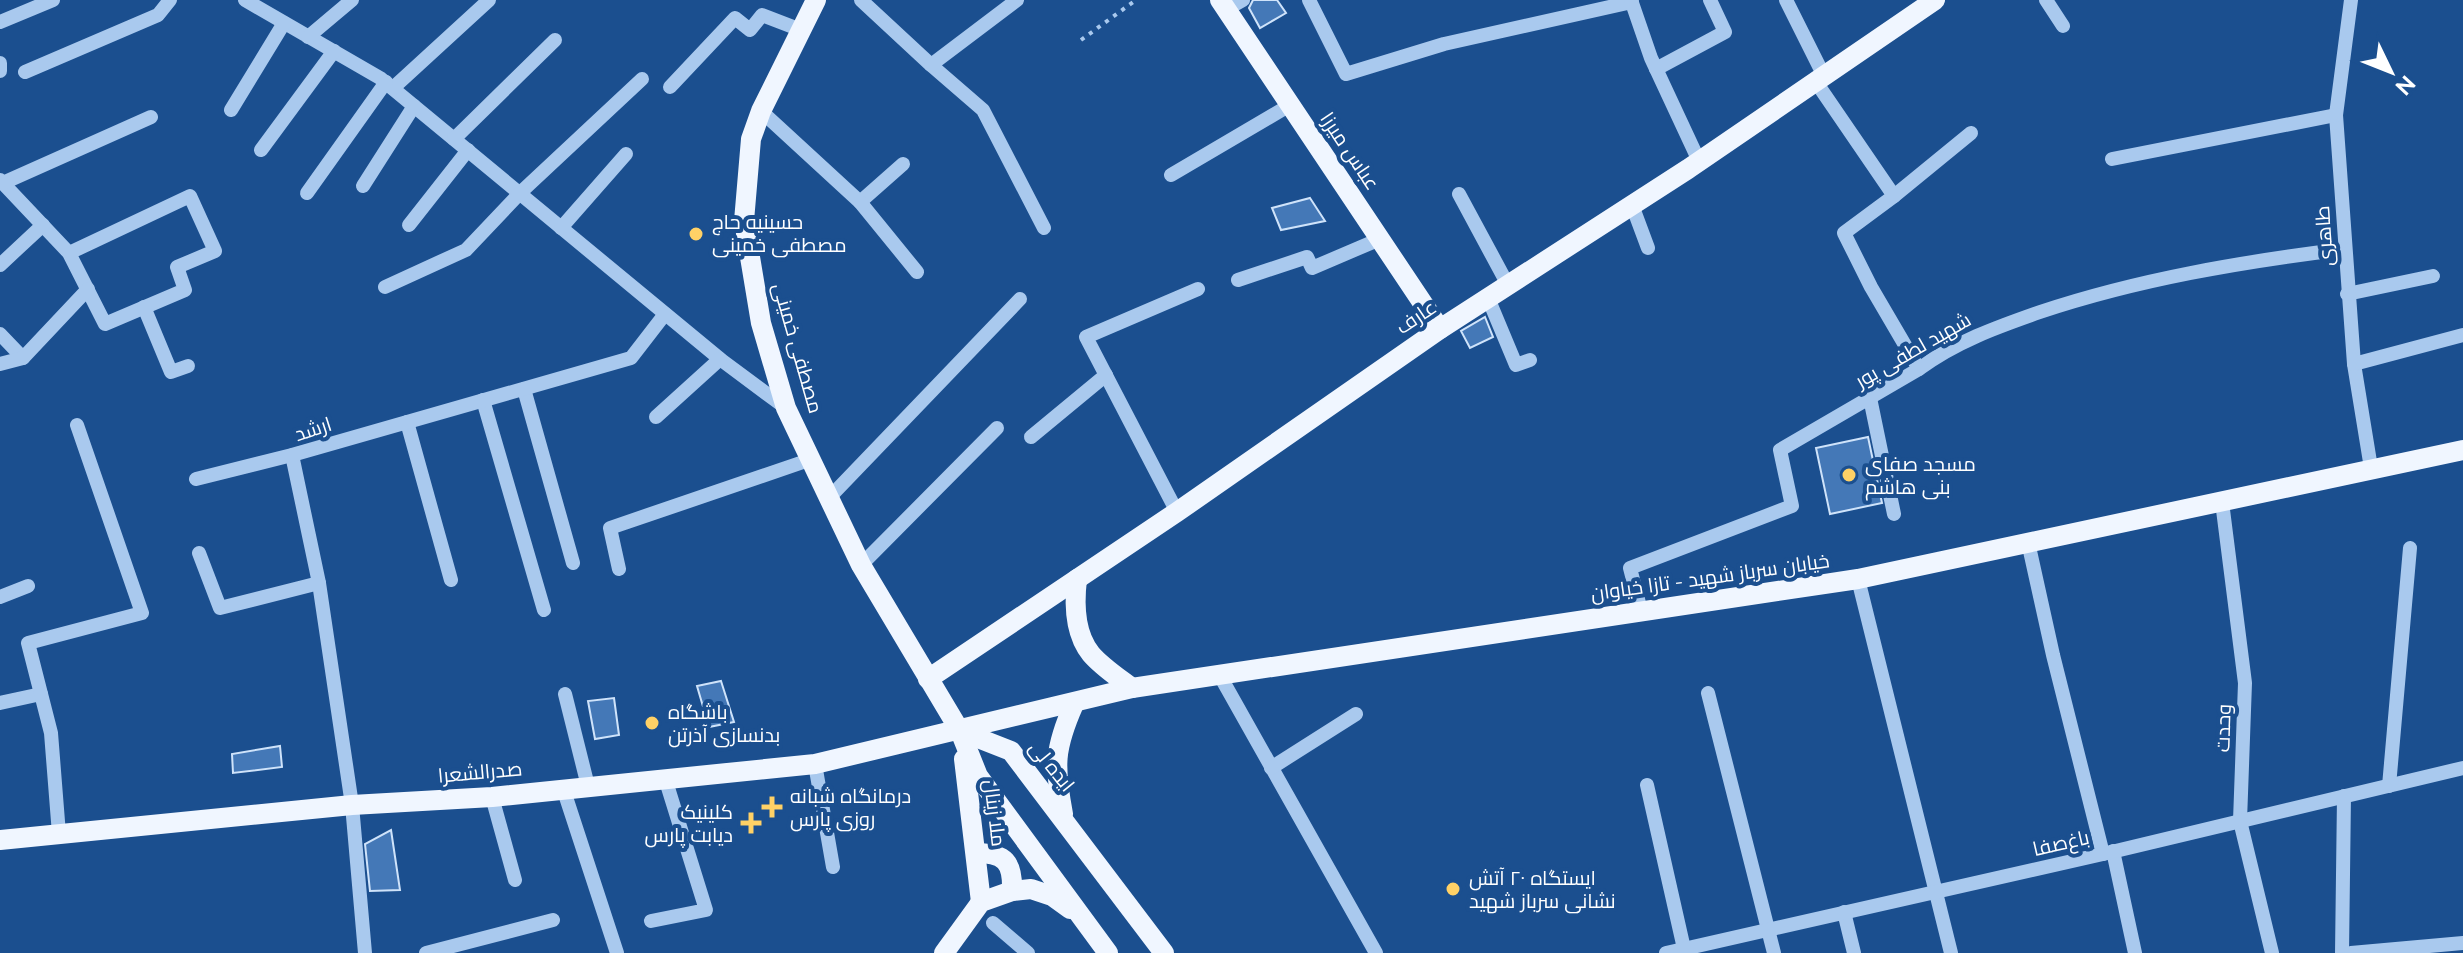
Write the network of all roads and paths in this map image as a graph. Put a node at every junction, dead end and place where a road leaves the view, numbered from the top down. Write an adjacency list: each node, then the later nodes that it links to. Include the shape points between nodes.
1 (53, 0): 18 (street)
2 (170, 0): 30 (street, via 158,15)
3 (245, 0): 19 (street)
4 (352, 0): 22 (street)
5 (489, 0): 33 (street)
6 (816, 0): 21 (main road, مصطفی خمینی)
7 (861, 0): 27 (street)
8 (1017, 0): 27 (street)
9 (1136, 0): 24 (path)
10 (1309, 0): 16 (street, via 1346,74 1444,44)
11 (1710, 0): 28 (street, via 1725,32)
12 (1786, 0): 32 (street)
13 (1935, 0): 32 (main road, عارف)
14 (2046, 0): 20 (street)
15 (2351, 0): 39 (street, طاهری)
16 (1632, 1): 28 (street)
17 (1230, 3): 35 (main road, عباس میرزا)
18 (0, 22)
19 (284, 23): 22 (street); 37 (street)
20 (2063, 26)
21 (801, 30): 34 (street, via 762,15 750,30 735,18); 38 (main road, مصطفی خمینی)
22 (308, 37): 25 (street)
23 (555, 40): 42 (street)
24 (1081, 40)
25 (334, 51): 33 (street); 43 (street)
26 (0, 63): 29 (street)
27 (931, 65): 61 (street, via 983,110)
28 (1656, 69): 47 (street)
29 (0, 71)
30 (25, 72)
31 (642, 79): 53 (street)
32 (1820, 79): 47 (main road, عارف); 55 (street)
33 (389, 85): 36 (street); 52 (street)
34 (670, 87)
35 (1290, 105): 49 (street); 62 (main road, عباس میرزا)
36 (414, 106): 42 (street); 51 (street)
37 (231, 110)
38 (761, 111): 56 (street); 93 (main road, مصطفی خمینی, via 751,139 744,221 761,323)
39 (2336, 115): 46 (street); 64 (street, طاهری)
40 (151, 117): 50 (street)
41 (1971, 133): 55 (street)
42 (454, 139): 44 (street)
43 (261, 150)
44 (468, 150): 53 (street); 59 (street)
45 (626, 154): 60 (street)
46 (2112, 159)
47 (1699, 161): 57 (main road, عارف)
48 (903, 164): 56 (street)
49 (1171, 175)
50 (2, 181): 58 (street)
51 (363, 186)
52 (307, 193)
53 (520, 193): 60 (street); 71 (street, via 466,250)
54 (1459, 194): 70 (street)
55 (1894, 196): 88 (street, via 1844,233)
56 (860, 202): 67 (street)
57 (1632, 205): 63 (street); 70 (main road, عارف)
58 (43, 225): 65 (street); 66 (street)
59 (409, 225)
60 (561, 228): 78 (street)
61 (1044, 228)
62 (1380, 239): 69 (street, via 1312,268 1307,257); 79 (main road, عباس میرزا)
63 (1648, 248)
64 (2345, 249): 74 (street, طاهری); 88 (street, شهید لطفی پور, via 2138,283 1993,328)
65 (69, 253): 72 (street); 77 (street, via 190,196 215,251 177,267 185,290)
66 (0, 265)
67 (917, 272)
68 (2433, 276): 74 (street)
69 (1238, 280)
70 (1508, 285): 75 (main road, عارف)
71 (385, 287)
72 (88, 289): 77 (street, via 105,324); 82 (street)
73 (1198, 289): 89 (street, via 1086,337)
74 (2347, 294): 86 (street, طاهری)
75 (1488, 298): 79 (main road, عارف); 84 (street, via 1516,365)
76 (1020, 299): 104 (street)
77 (144, 307): 87 (street, via 171,372)
78 (665, 314): 83 (street); 90 (street, ارشد, via 631,358)
79 (1440, 329): 106 (main road, عارف)
80 (0, 334): 82 (street)
81 (2463, 335): 86 (street)
82 (23, 358): 85 (street)
83 (720, 359): 93 (street); 94 (street)
84 (1530, 360)
85 (0, 364)
86 (2354, 364): 102 (street, طاهری)
87 (188, 366)
88 (1919, 369): 91 (street, شهید لطفی پور)
89 (1106, 375): 98 (street); 106 (street)
90 (524, 389): 92 (street, ارشد); 111 (street)
91 (1870, 398): 107 (street); 121 (street, شهید لطفی پور, via 1780,450 1792,506 1630,568)
92 (483, 400): 95 (street, ارشد); 120 (street)
93 (786, 408): 101 (main road, مصطفی خمینی)
94 (656, 417)
95 (407, 422): 100 (street, ارشد); 116 (street)
96 (77, 425): 126 (street, via 142,613 28,643)
97 (997, 428): 112 (street)
98 (1031, 437)
99 (2463, 450): 102 (main road, خیابان سرباز شهید - تازا خیاوان)
100 (292, 455): 103 (street); 117 (street, ارشد)
101 (809, 460): 104 (main road, مصطفی خمینی); 113 (street, via 610,528)
102 (2371, 468): 105 (main road, خیابان سرباز شهید - تازا خیاوان)
103 (196, 479)
104 (828, 499): 112 (main road, مصطفی خمینی)
105 (2222, 502): 108 (main road, خیابان سرباز شهید - تازا خیاوان); 144 (street, وحدت, via 2245,683)
106 (1177, 512): 114 (main road, عارف)
107 (1894, 514)
108 (2028, 542): 115 (main road, خیابان سرباز شهید - تازا خیاوان); 148 (street)
109 (2410, 548): 138 (street)
110 (199, 553): 117 (street, via 220,608)
111 (573, 563)
112 (861, 565): 123 (main road, مصطفی خمینی)
113 (619, 569)
114 (1077, 579): 123 (main road, عارف); 124 (main road, via 1074,608 1090,654)
115 (1858, 579): 121 (main road, خیابان سرباز شهید - تازا خیاوان); 152 (street)
116 (451, 580)
117 (319, 583): 142 (street, ارشد)
118 (28, 586): 119 (street)
119 (0, 597)
120 (544, 610)
121 (1641, 611): 122 (main road, خیابان سرباز شهید - تازا خیاوان)
122 (1219, 674): 124 (main road, خیابان سرباز شهید - تازا خیاوان); 133 (street)
123 (928, 679): 131 (main road, مصطفی خمینی)
124 (1132, 688): 129 (main road, خیابان سرباز شهید - تازا خیاوان)
125 (1708, 693): 159 (street)
126 (41, 694): 128 (street); 145 (street, via 51,733)
127 (565, 694): 137 (street)
128 (0, 703)
129 (1074, 704): 131 (main road, خیابان سرباز شهید - تازا خیاوان); 143 (main road, via 1056,756)
130 (1356, 714): 133 (street)
131 (960, 731): 132 (main road, صدرالشعرا); 143 (main road, ایده لى, via 1011,751); 147 (main road, ملا زینال); 155 (main road, via 978,776)
132 (815, 764): 135 (main road, صدرالشعرا); 149 (street)
133 (1271, 768): 169 (street)
134 (2463, 768): 138 (street, باغ‌صفا)
135 (665, 778): 137 (main road, صدرالشعرا); 157 (street, via 706,910)
136 (1647, 785): 161 (street)
137 (588, 786): 139 (main road, صدرالشعرا)
138 (2389, 786): 140 (street, باغ‌صفا)
139 (563, 788): 141 (main road, صدرالشعرا); 164 (street)
140 (2344, 796): 144 (street, باغ‌صفا); 176 (street)
141 (492, 797): 142 (main road, صدرالشعرا); 150 (street)
142 (352, 805): 145 (main road, صدرالشعرا); 162 (street, ارشد)
143 (1063, 818): 168 (main road, ایده لى)
144 (2240, 821): 148 (street, باغ‌صفا); 175 (street, وحدت)
145 (59, 834): 146 (main road, صدرالشعرا)
146 (0, 840)
147 (976, 853): 151 (main road, via 994,853 1006,861); 153 (main road, ملا زینال)
148 (2108, 853): 152 (street, باغ‌صفا); 174 (street)
149 (833, 867)
150 (515, 880)
151 (1012, 891): 153 (main road); 155 (main road, via 1031,889 1052,896)
152 (1936, 891): 154 (street, باغ‌صفا); 173 (street)
153 (981, 902): 165 (main road)
154 (1844, 912): 159 (street, باغ‌صفا); 172 (street)
155 (1083, 919): 167 (main road)
156 (553, 920): 163 (street)
157 (651, 921)
158 (993, 923): 166 (street)
159 (1768, 929): 161 (street, باغ‌صفا); 171 (street)
160 (2463, 943): 177 (street)
161 (1684, 950): 170 (street, باغ‌صفا)
162 (365, 953)
163 (426, 953)
164 (617, 953)
165 (944, 953)
166 (1028, 953)
167 (1108, 953)
168 (1164, 953)
169 (1376, 953)
170 (1666, 953)
171 (1774, 953)
172 (1854, 953)
173 (1951, 953)
174 (2135, 953)
175 (2272, 953)
176 (2342, 953)
177 (2351, 953)

